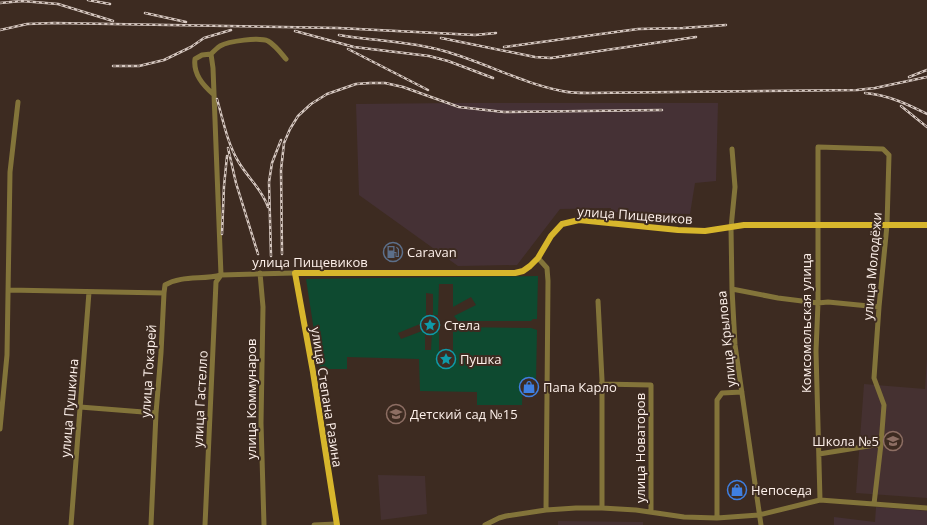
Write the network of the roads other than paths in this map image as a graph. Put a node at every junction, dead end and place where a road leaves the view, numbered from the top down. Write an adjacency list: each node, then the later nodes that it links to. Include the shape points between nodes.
1 (211, 54): 2 (street, via 222,45 260,40 274,45); 3 (street, улица Гастелло); 3 (street, via 195,59 194,66 198,77)
2 (286, 59)
3 (213, 94): 14 (street, улица Гастелло)
4 (18, 102): 16 (street, via 10,172)
5 (732, 149): 10 (street, улица Крылова, via 735,187)
6 (889, 155): 7 (street, улица Молодёжи); 9 (street, Комсомольская улица, via 883,149 818,147)
7 (887, 225): 8 (main road, улица Пищевиков); 9 (main road, улица Пищевиков); 21 (street, улица Молодёжи)
8 (927, 225)
9 (817, 226): 10 (main road, улица Пищевиков, via 744,225); 20 (street, Комсомольская улица)
10 (731, 228): 11 (main road, улица Пищевиков, via 705,231 678,230 579,220 562,224 551,236); 15 (street, улица Крылова)
11 (538, 258): 13 (main road, улица Пищевиков, via 523,271 515,273); 33 (street, via 547,268 548,281)
12 (260, 273): 13 (street, улица Пищевиков); 14 (street, улица Пищевиков); 41 (street, улица Коммунаров, via 263,307 261,423)
13 (295, 273): 37 (main road, улица Степана Разина)
14 (221, 275): 18 (street, улица Пищевиков, via 180,279 165,285); 40 (street, улица Гастелло, via 216,282)
15 (732, 289): 20 (street); 23 (street, улица Крылова, via 735,345)
16 (8, 290): 17 (street); 26 (street, via 7,355)
17 (89, 292): 18 (street); 24 (street, улица Пушкина)
18 (164, 293): 25 (street, улица Токарей)
19 (598, 301): 22 (street)
20 (818, 303): 21 (street); 28 (street, Комсомольская улица, via 816,351)
21 (879, 307): 27 (street, улица Молодёжи, via 874,378 884,405)
22 (601, 384): 31 (street); 34 (street, улица Новаторов, via 651,385)
23 (742, 392): 35 (street, улица Крылова); 36 (street, via 722,393 717,400)
24 (80, 407): 25 (street); 38 (street, улица Пушкина)
25 (156, 413): 39 (street, улица Токарей)
26 (0, 429)
27 (881, 444): 28 (street); 30 (street)
28 (819, 454): 29 (street, Комсомольская улица)
29 (820, 500): 30 (street); 35 (street)
30 (874, 504): 32 (street)
31 (602, 508): 33 (street); 34 (street)
32 (927, 508)
33 (546, 510): 43 (street, via 499,518)
34 (651, 511): 36 (street, via 684,517)
35 (760, 515): 36 (street); 44 (street, улица Крылова)
36 (717, 518)
37 (337, 524): 42 (street)
38 (71, 525)
39 (151, 525)
40 (205, 525)
41 (264, 525)
42 (314, 525)
43 (485, 525)
44 (761, 525)

